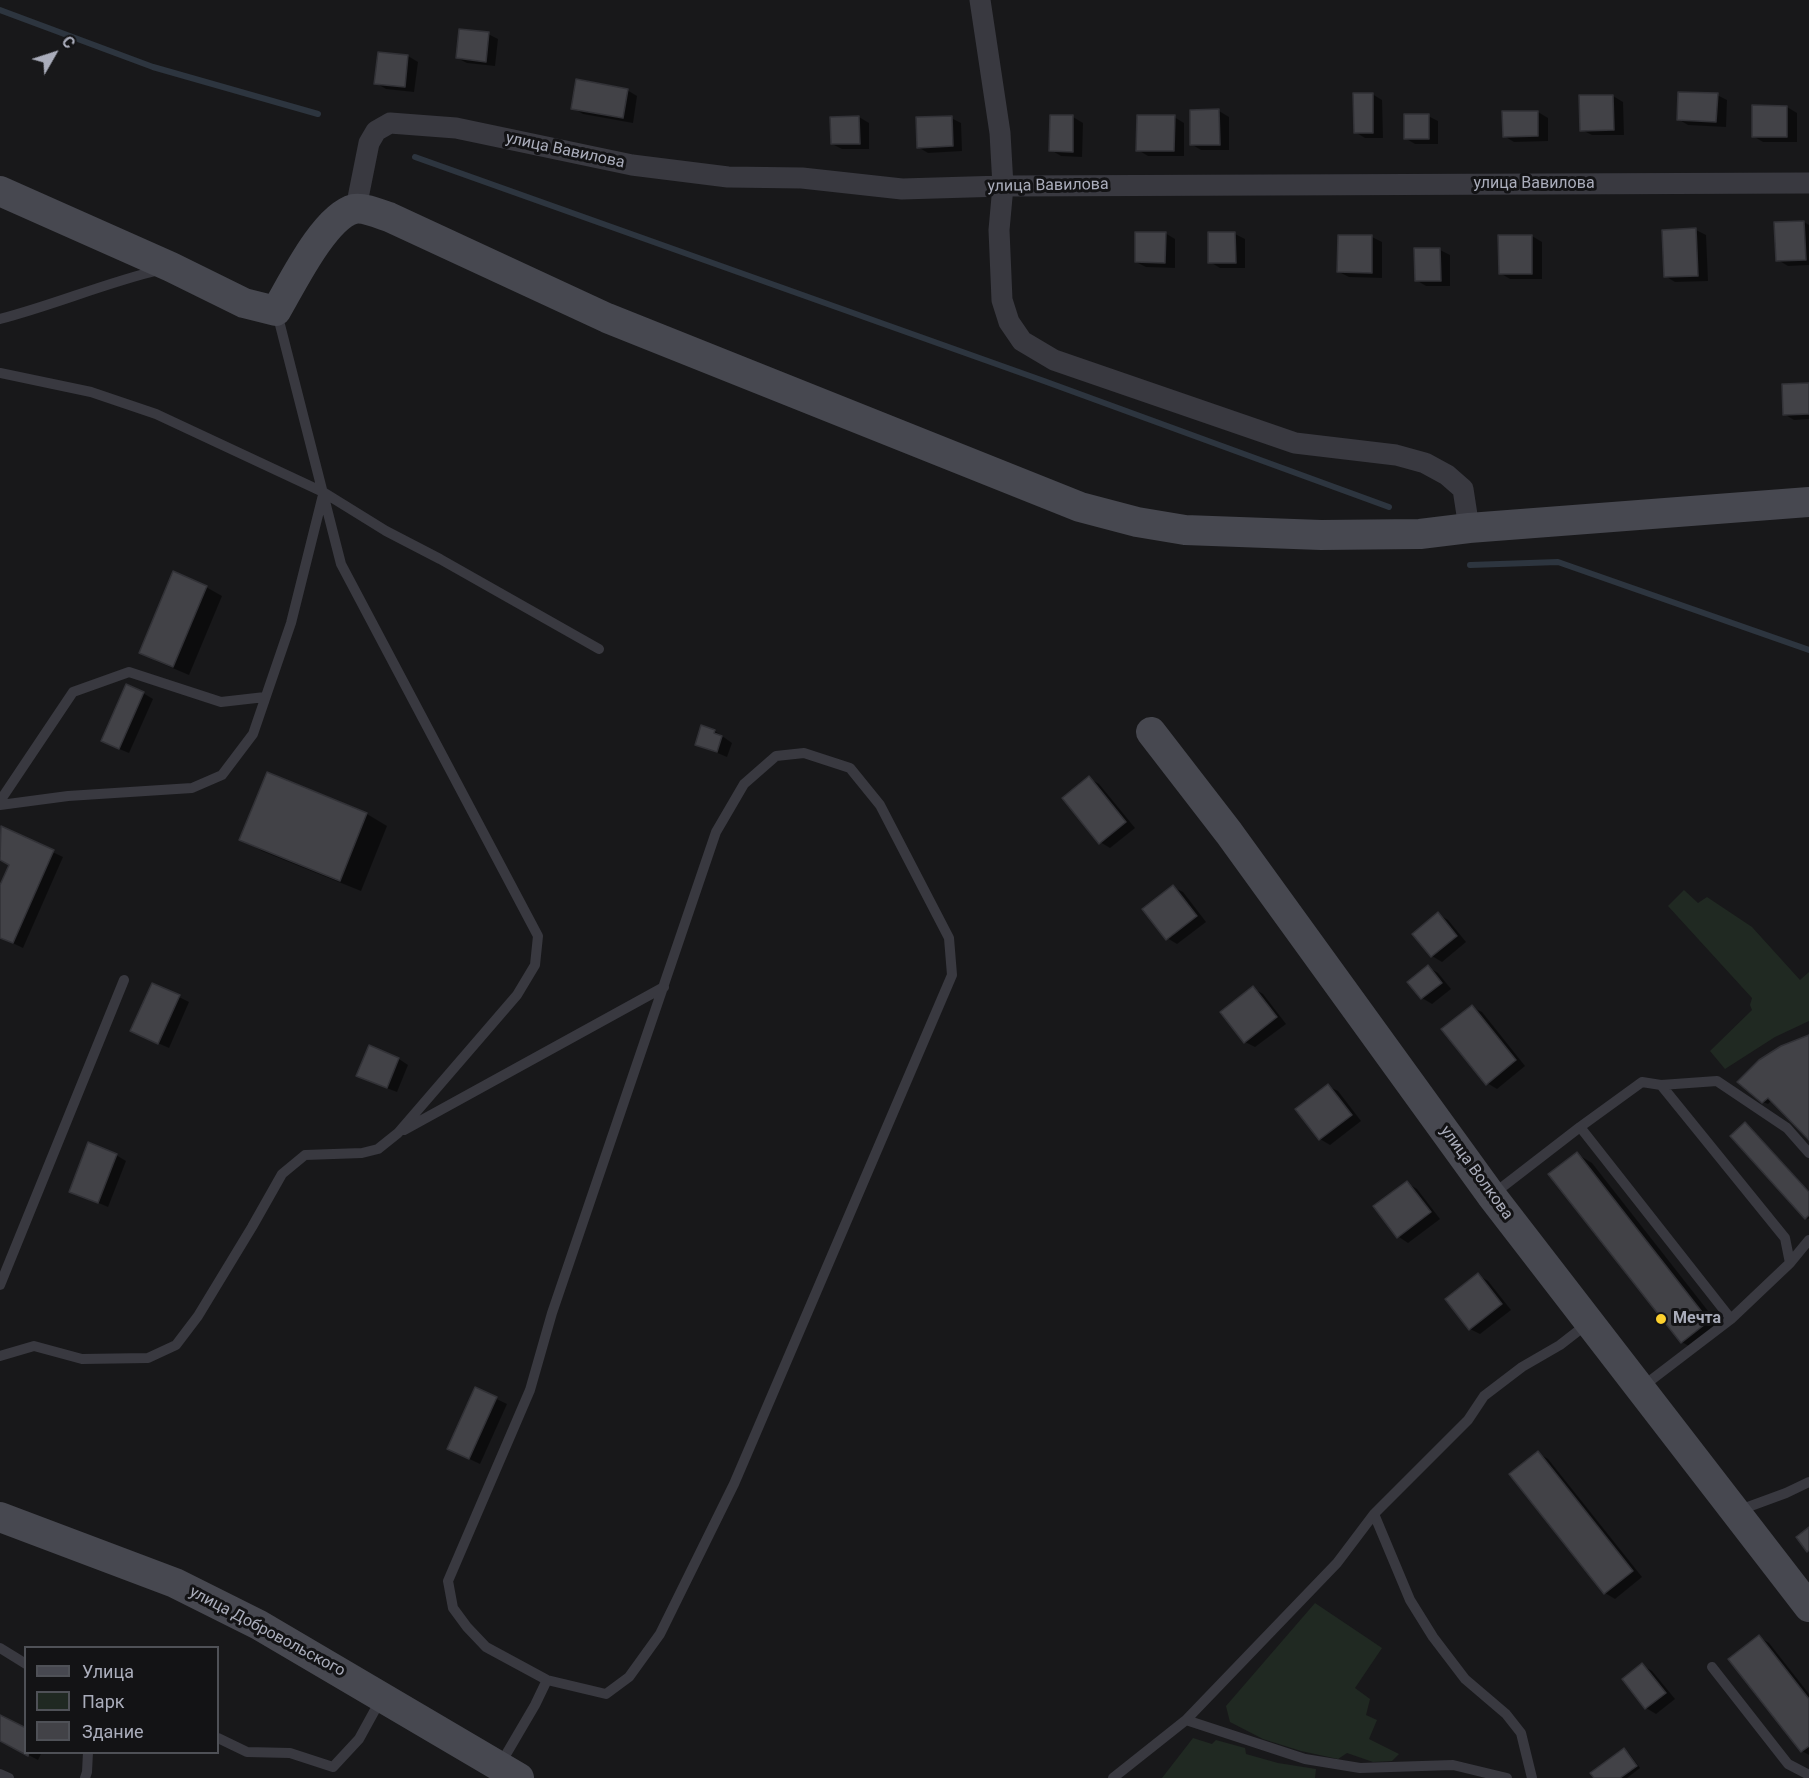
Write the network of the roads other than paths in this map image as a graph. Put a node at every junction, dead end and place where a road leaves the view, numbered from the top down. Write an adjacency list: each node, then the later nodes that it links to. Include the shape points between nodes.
1 (980, 0): 3 (street, via 1000,134)
2 (1809, 183): 3 (street, улица Вавилова)
3 (1002, 186): 5 (street, улица Вавилова, via 903,189 802,178 728,177 632,165 456,128 390,123 376,131 369,143); 12 (street, via 1002,300 1009,322 1022,341 1054,360 1295,443 1396,454 1425,463 1463,489)
4 (0, 190): 6 (street)
5 (356, 208): 7 (street, via 340,216 319,239); 12 (street, via 389,217 607,318 1080,507 1185,530 1321,535 1420,534)
6 (171, 267): 7 (street, via 244,303); 8 (lane)
7 (276, 310): 10 (lane)
8 (0, 319)
9 (0, 373): 10 (lane, via 91,392 156,414)
10 (323, 492): 13 (lane); 14 (lane, via 291,623); 22 (lane, via 341,564 538,936 535,965 517,995)
11 (1809, 502): 12 (street)
12 (1469, 528)
13 (599, 649)
14 (265, 697): 16 (lane, via 221,702 129,672 73,692); 17 (lane, via 254,734 222,775 192,788)
15 (1151, 732): 24 (street, улица Волкова, via 1229,833)
16 (0, 801)
17 (0, 805)
18 (124, 980): 27 (lane)
19 (664, 987): 22 (lane); 40 (lane, via 552,1313 530,1390 448,1581 453,1608 467,1628 486,1647); 40 (lane, via 716,832 744,784 776,756 804,753 850,768 880,805 949,938 952,975 734,1484 660,1634 629,1677 606,1694)
20 (1661, 1085): 21 (lane, via 1642,1082); 23 (lane, via 1717,1081 1787,1128); 26 (lane, via 1785,1238)
21 (1580, 1127): 24 (lane); 28 (lane)
22 (398, 1133): 30 (lane, via 378,1149 362,1153 305,1155 282,1174 198,1316 176,1345 148,1358 82,1359 34,1346)
23 (1809, 1153)
24 (1491, 1195): 29 (street, улица Волкова)
25 (1809, 1240): 26 (lane)
26 (1790, 1263): 28 (lane)
27 (0, 1285)
28 (1731, 1318): 31 (lane)
29 (1589, 1322): 31 (street, улица Волкова); 34 (lane, via 1484,1396 1468,1420)
30 (0, 1356)
31 (1640, 1389): 33 (street, улица Волкова)
32 (1809, 1482): 33 (lane)
33 (1737, 1511): 36 (street, улица Волкова)
34 (1374, 1514): 42 (lane, via 1337,1563); 52 (lane, via 1410,1600 1433,1637 1465,1679 1506,1714 1521,1733)
35 (0, 1516): 41 (street, улица Добровольского, via 175,1583 259,1625)
36 (1809, 1606)
37 (0, 1648): 38 (lane)
38 (24, 1663)
39 (1712, 1667): 47 (lane, via 1788,1764)
40 (547, 1680): 45 (lane)
41 (383, 1696): 43 (lane, via 359,1739 333,1767 290,1753 247,1752); 45 (street, улица Добровольского)
42 (1186, 1720): 50 (lane); 51 (lane, via 1305,1759 1360,1768 1454,1765)
43 (219, 1738)
44 (88, 1754): 49 (lane)
45 (509, 1772)
46 (0, 1774): 48 (lane)
47 (1809, 1775)
48 (9, 1778)
49 (85, 1778)
50 (1113, 1778)
51 (1507, 1778)
52 (1532, 1778)

